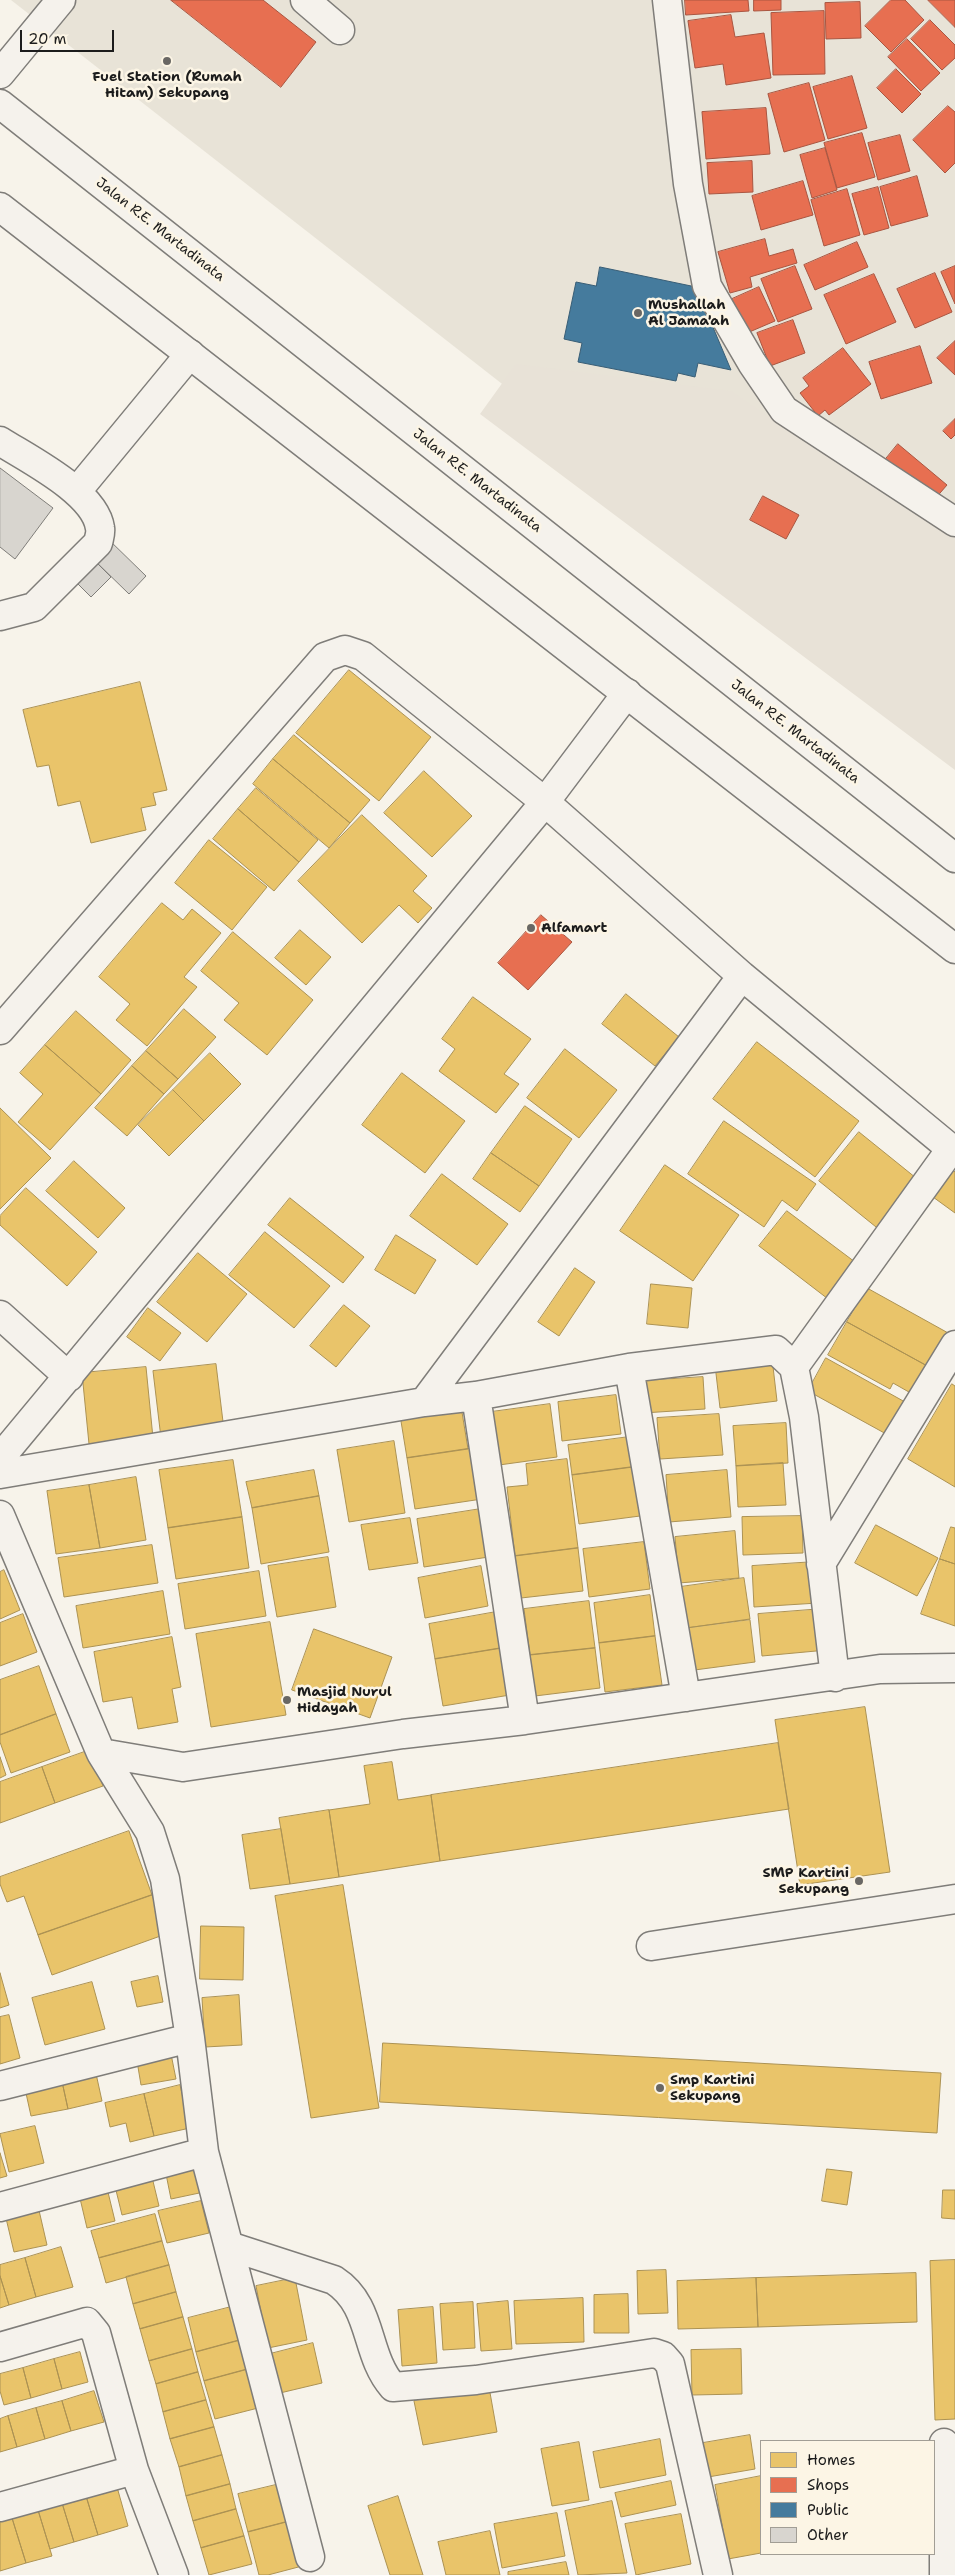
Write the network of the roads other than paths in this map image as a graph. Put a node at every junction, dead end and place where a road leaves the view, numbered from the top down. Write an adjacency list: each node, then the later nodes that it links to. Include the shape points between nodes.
1 (61, 0): 5 (main road)
2 (305, 0): 4 (main road)
3 (667, 0): 11 (main road, via 688,184 707,286 784,410)
4 (340, 30)
5 (0, 74)
6 (0, 104): 15 (main road, Jalan R.E. Martadinata)
7 (0, 207): 8 (main road)
8 (190, 354): 10 (main road); 13 (main road)
9 (0, 441): 10 (main road)
10 (77, 491): 12 (main road, via 96,516 101,529 98,543 34,607)
11 (955, 522)
12 (0, 616)
13 (627, 693): 14 (main road); 16 (main road)
14 (545, 802): 17 (main road); 18 (main road, via 364,656 345,650 326,657); 24 (main road)
15 (955, 858)
16 (955, 949)
17 (742, 976): 19 (main road); 26 (main road)
18 (0, 1030)
19 (953, 1150): 22 (main road)
20 (0, 1315): 24 (main road)
21 (955, 1345): 30 (main road)
22 (794, 1367): 23 (main road, via 776,1350); 30 (main road, via 804,1417)
23 (629, 1368): 25 (main road); 33 (main road)
24 (69, 1376): 27 (main road)
25 (476, 1396): 26 (main road); 34 (main road)
26 (424, 1402): 28 (main road)
27 (0, 1458)
28 (0, 1474)
29 (0, 1515): 35 (main road)
30 (821, 1564): 32 (main road)
31 (955, 1668): 32 (main road, via 880,1669)
32 (835, 1677): 33 (main road)
33 (686, 1697): 34 (main road)
34 (525, 1720): 35 (main road, via 403,1734 183,1767)
35 (101, 1754): 38 (main road, via 150,1832 165,1879)
36 (955, 1899): 37 (main road)
37 (651, 1946)
38 (190, 2038): 39 (main road); 40 (main road)
39 (0, 2086)
40 (204, 2152): 41 (main road); 42 (main road)
41 (0, 2207)
42 (229, 2246): 47 (main road); 49 (main road, via 334,2280 348,2289 358,2303 380,2368 393,2387 476,2380 654,2353 663,2356 670,2364)
43 (0, 2347): 45 (main road, via 87,2322 96,2333)
44 (944, 2443): 50 (main road)
45 (134, 2470): 46 (main road); 48 (main road)
46 (0, 2507)
47 (310, 2557)
48 (174, 2575)
49 (718, 2575)
50 (944, 2575)

